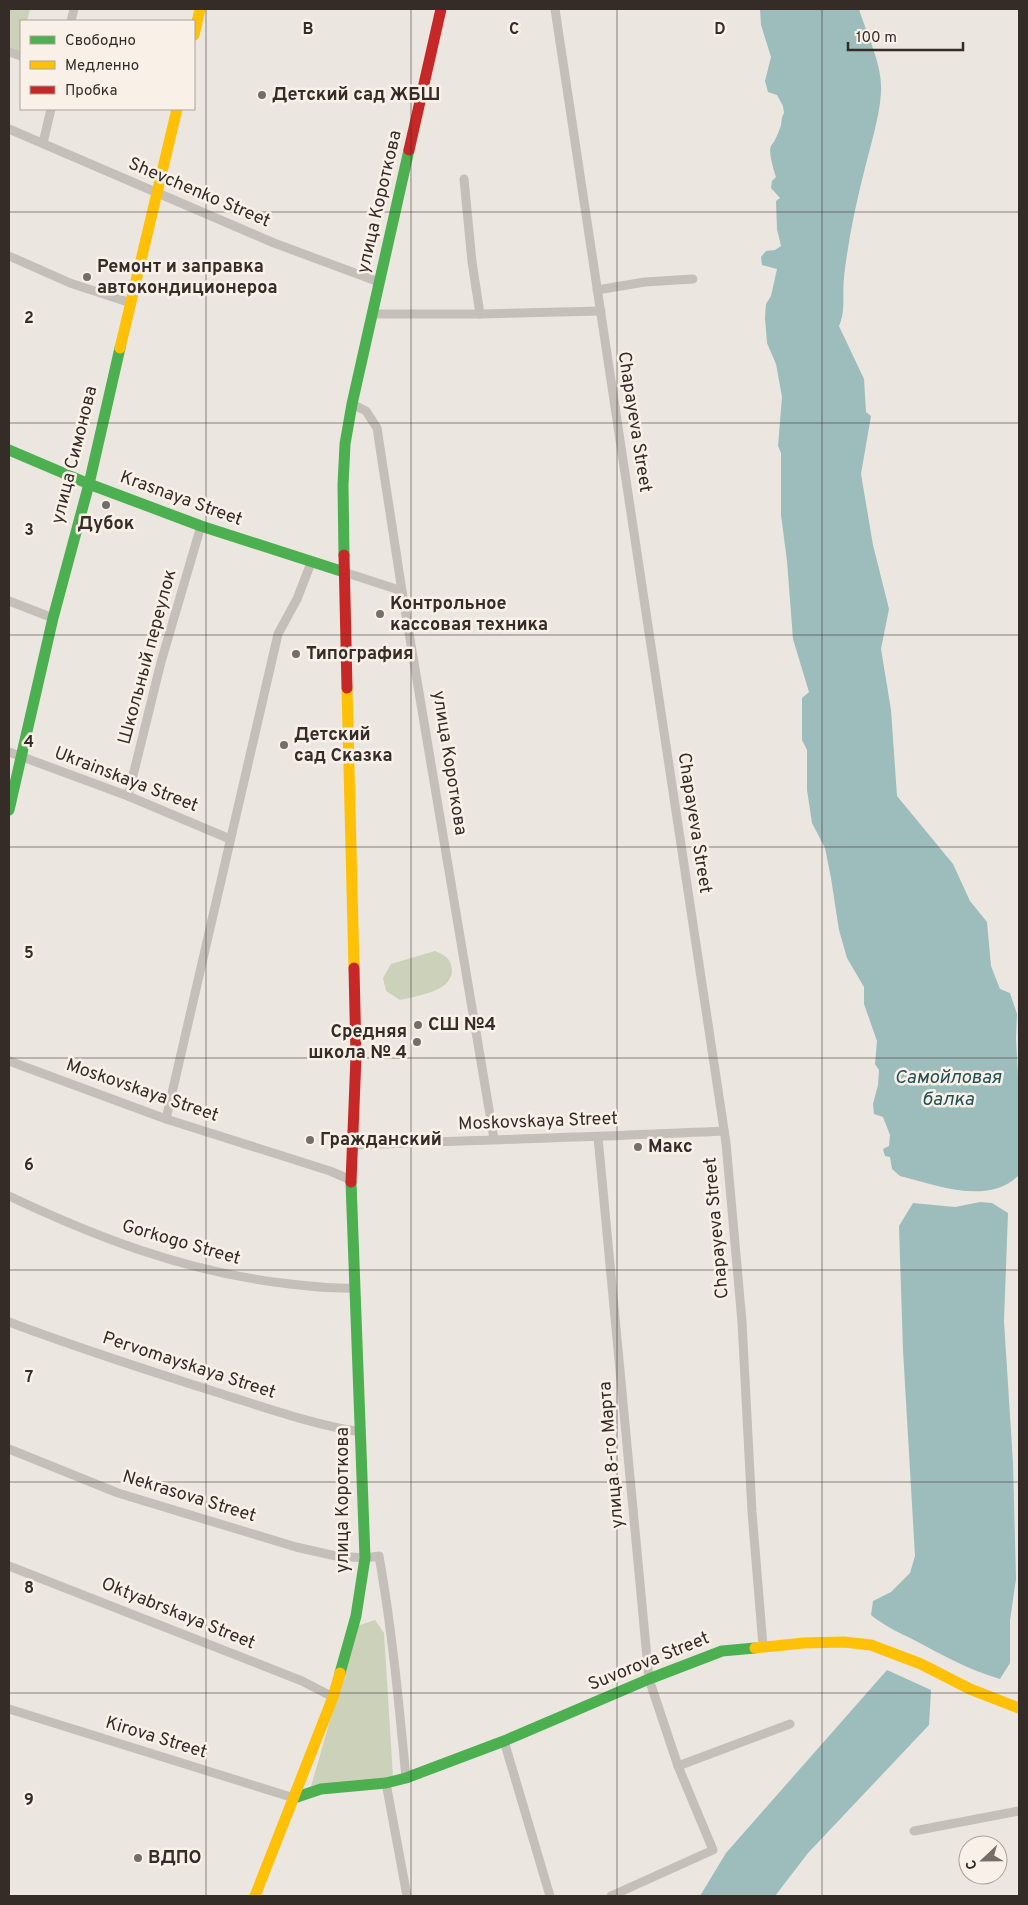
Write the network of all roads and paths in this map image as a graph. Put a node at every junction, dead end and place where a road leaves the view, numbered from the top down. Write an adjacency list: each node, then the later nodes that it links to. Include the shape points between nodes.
1 (200, 9): 4 (street)
2 (441, 9): 13 (street, улица Короткова)
3 (555, 9): 14 (street, Chapayeva Street)
4 (195, 31)
5 (51, 110): 8 (street)
6 (177, 110): 10 (street, улица Симонова)
7 (9, 130): 8 (street, Shevchenko Street)
8 (43, 143): 10 (street, Shevchenko Street)
9 (464, 180): 18 (street)
10 (157, 193): 13 (street, Shevchenko Street, via 274,243); 15 (street, улица Симонова)
11 (9, 256): 15 (street, via 70,283)
12 (693, 279): 14 (street)
13 (379, 282): 17 (street, улица Короткова)
14 (597, 290): 16 (street, Chapayeva Street)
15 (130, 303): 21 (street, улица Симонова)
16 (601, 311): 18 (street); 35 (street, Chapayeva Street)
17 (372, 314): 18 (street); 19 (street, улица Короткова)
18 (480, 314)
19 (352, 404): 24 (street, улица Короткова, via 345,444 343,485); 25 (street, улица Короткова, via 366,411 377,428)
20 (9, 450): 21 (street, Krasnaya Street)
21 (89, 484): 22 (street, Krasnaya Street); 27 (street, улица Симонова)
22 (201, 526): 23 (street, Krasnaya Street); 30 (street, Школьный переулок, via 161,662)
23 (311, 563): 24 (street, Krasnaya Street); 32 (street, via 278,634)
24 (344, 572): 25 (street); 38 (street, улица Короткова, via 356,1056)
25 (402, 590): 37 (street, улица Короткова)
26 (9, 601): 27 (street)
27 (53, 618): 29 (street, улица Симонова)
28 (9, 752): 29 (street, Ukrainskaya Street)
29 (20, 756): 30 (street, Ukrainskaya Street); 31 (street, улица Симонова)
30 (128, 796): 32 (street, Ukrainskaya Street)
31 (9, 810)
32 (230, 839): 34 (street)
33 (9, 1061): 34 (street, Moskovskaya Street)
34 (166, 1120): 39 (street, Moskovskaya Street, via 330,1170)
35 (724, 1131): 36 (street, Moskovskaya Street); 47 (street, Chapayeva Street, via 742,1322)
36 (598, 1137): 37 (street, Moskovskaya Street); 48 (street, улица 8-го Марта)
37 (494, 1139): 38 (street, Moskovskaya Street)
38 (352, 1145): 39 (street, улица Короткова)
39 (350, 1180): 41 (street, улица Короткова)
40 (9, 1196): 41 (street, Gorkogo Street, via 97,1235 190,1266 247,1278 331,1289)
41 (354, 1288): 43 (street, улица Короткова)
42 (9, 1322): 43 (street, Pervomayskaya Street, via 205,1389 330,1428)
43 (361, 1432): 45 (street, улица Короткова)
44 (9, 1449): 45 (street, Nekrasova Street, via 162,1508 296,1547 336,1556)
45 (365, 1558): 49 (street, улица Короткова, via 356,1616); 55 (street, via 379,1556)
46 (9, 1566): 49 (street, Oktyabrskaya Street, via 302,1681)
47 (763, 1646): 48 (street, Suvorova Street, via 722,1650); 50 (street, Suvorova Street, via 844,1642 871,1645)
48 (649, 1679): 53 (street, Suvorova Street); 54 (street, улица 8-го Марта)
49 (333, 1697): 57 (street, улица Короткова)
50 (1019, 1708)
51 (9, 1709): 57 (street, Kirova Street)
52 (790, 1724): 54 (street)
53 (504, 1741): 55 (street, Suvorova Street); 62 (street)
54 (678, 1766): 63 (street, улица 8-го Марта, via 713,1850)
55 (406, 1778): 56 (street, Suvorova Street)
56 (386, 1783): 57 (street, Suvorova Street, via 321,1789); 61 (street)
57 (294, 1798): 60 (street, улица Короткова)
58 (1019, 1811): 59 (street)
59 (914, 1831)
60 (255, 1896)
61 (407, 1896)
62 (550, 1896)
63 (611, 1896)

